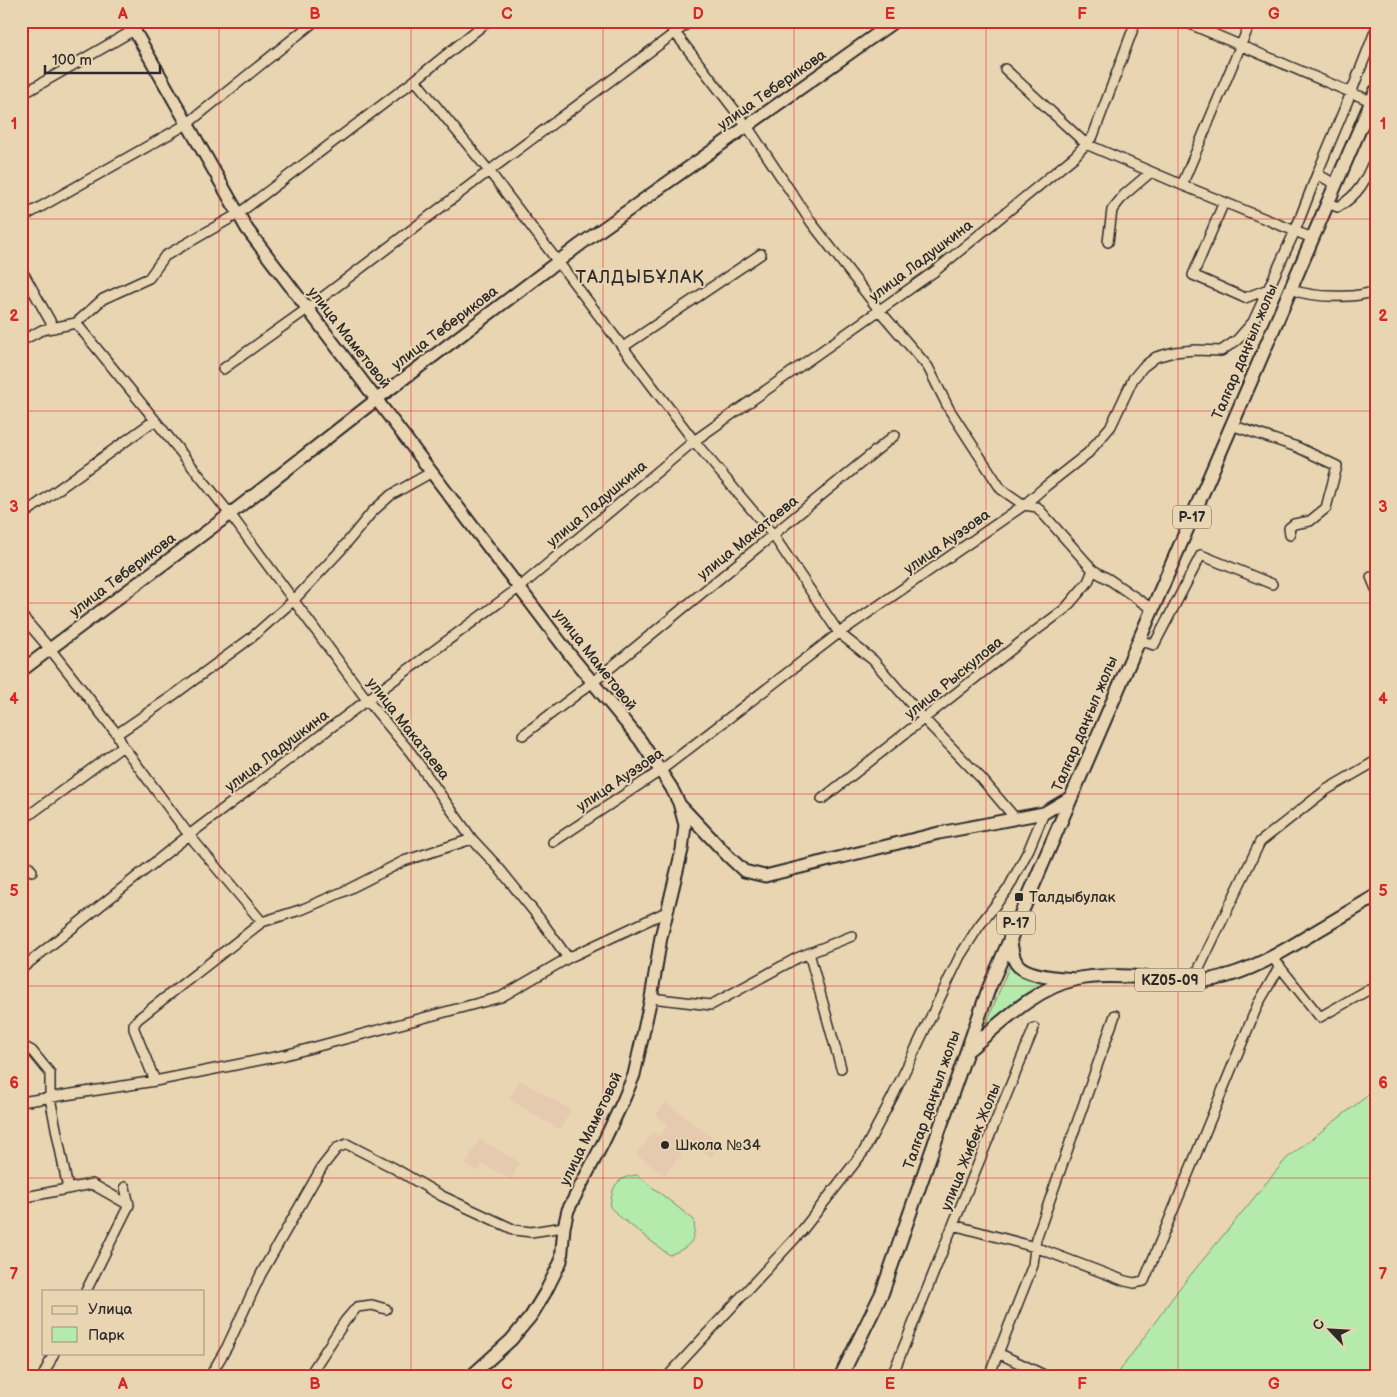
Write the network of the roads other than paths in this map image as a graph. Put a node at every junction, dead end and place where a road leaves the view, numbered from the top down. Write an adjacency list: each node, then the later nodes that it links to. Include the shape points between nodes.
1 (315, 21): 18 (street)
2 (488, 21): 14 (street)
3 (666, 21): 11 (street)
4 (691, 21): 11 (street)
5 (895, 21): 19 (street, улица Теберикова)
6 (1136, 21): 20 (street, улица Ладушкина, via 1093,136)
7 (1183, 21): 12 (street)
8 (1251, 21): 12 (street)
9 (132, 26): 16 (street); 18 (street, улица Маметовой)
10 (1376, 29): 15 (street, улица Ауэзова)
11 (674, 34): 19 (street); 22 (street)
12 (1241, 46): 15 (street); 26 (street)
13 (1005, 69): 20 (street)
14 (415, 80): 22 (street); 29 (street)
15 (1352, 93): 17 (street); 24 (street, улица Ауэзова)
16 (21, 95)
17 (1373, 96): 25 (main road, Талғар даңғыл жолы / P-17)
18 (186, 124): 29 (street, улица Маметовой); 30 (street)
19 (747, 126): 35 (street, улица Теберикова); 41 (street, via 811,222)
20 (1086, 144): 23 (street); 41 (street, улица Ладушкина, via 1076,156 935,271)
21 (1376, 156): 28 (street, via 1364,184 1348,202 1338,207)
22 (489, 170): 35 (street); 40 (street)
23 (1151, 172): 26 (street); 33 (street, via 1124,194 1112,210)
24 (1317, 174): 25 (street); 31 (street, улица Ауэзова)
25 (1335, 184): 28 (main road, Талғар даңғыл жолы / P-17)
26 (1182, 185): 27 (street)
27 (1224, 202): 31 (street); 38 (street, via 1193,275 1245,298)
28 (1327, 203): 32 (main road, Талғар даңғыл жолы / P-17)
29 (238, 214): 40 (street, улица Маметовой); 42 (street, via 165,256 149,278 104,300)
30 (21, 218)
31 (1295, 231): 32 (street); 38 (street, улица Ауэзова)
32 (1312, 238): 37 (main road, Талғар даңғыл жолы / P-17)
33 (1108, 242)
34 (761, 254): 45 (street)
35 (558, 261): 45 (street); 47 (street, улица Теберикова)
36 (21, 269): 43 (street)
37 (1290, 289): 39 (street, via 1315,295 1350,296); 49 (main road, Талғар даңғыл жолы / P-17)
38 (1268, 290): 53 (street, улица Ауэзова, via 1253,322 1237,340 1221,351 1174,352 1156,357 1143,367 1133,379 1111,426 1088,453)
39 (1376, 292)
40 (307, 309): 46 (street); 47 (street, улица Маметовой)
41 (879, 310): 51 (street, улица Ладушкина); 53 (street, via 928,367 949,409 1001,489)
42 (76, 323): 43 (street); 48 (street, улица Макатаева)
43 (54, 328): 44 (street, via 42,330)
44 (21, 341)
45 (623, 347): 51 (street)
46 (223, 369)
47 (377, 399): 52 (street, улица Маметовой); 54 (street, улица Теберикова)
48 (155, 420): 54 (street, улица Макатаева); 55 (street)
49 (1231, 425): 56 (street, via 1296,447 1337,466 1326,508 1310,522 1294,524 1289,528); 64 (main road, Талғар даңғыл жолы / P-17)
50 (895, 435): 57 (street, улица Макатаева)
51 (694, 442): 57 (street); 61 (street, улица Ладушкина)
52 (432, 472): 61 (street, улица Маметовой); 63 (street, via 378,506)
53 (1024, 505): 58 (street, via 1037,507); 66 (street, улица Ауэзова)
54 (230, 514): 63 (street, улица Макатаева); 68 (street, улица Теберикова)
55 (21, 516)
56 (1290, 534)
57 (773, 535): 66 (street); 70 (street, улица Макатаева)
58 (1093, 570): 64 (street); 72 (street, улица Рыскулова, via 1088,582 1065,609)
59 (1371, 578): 62 (street)
60 (1272, 584): 67 (street, via 1201,555 1154,645)
61 (520, 587): 70 (street, улица Маметовой); 71 (street, улица Ладушкина)
62 (1376, 589)
63 (294, 600): 71 (street, улица Макатаева); 73 (street, via 251,638)
64 (1152, 609): 67 (main road, Талғар даңғыл жолы / P-17)
65 (21, 615): 68 (street)
66 (839, 633): 72 (street, via 873,660); 77 (street, улица Ауэзова)
67 (1139, 640): 78 (main road, Талғар даңғыл жолы / P-17)
68 (50, 648): 69 (street, улица Теберикова); 73 (street)
69 (21, 671)
70 (593, 682): 74 (street, улица Макатаева); 77 (street, улица Маметовой, via 640,740)
71 (367, 700): 84 (street, улица Ладушкина); 85 (street, улица Макатаева, via 411,753)
72 (924, 720): 79 (street, улица Рыскулова); 82 (street)
73 (117, 734): 75 (street)
74 (523, 735)
75 (123, 746): 83 (street); 84 (street)
76 (1376, 761): 99 (street, via 1326,790 1260,842)
77 (660, 771): 80 (street, улица Маметовой); 86 (street, улица Ауэзова)
78 (1071, 797): 81 (street); 93 (main road, Талғар даңғыл жолы / P-17)
79 (822, 799)
80 (679, 803): 82 (street, via 744,871 765,876 939,833); 90 (street, улица Маметовой, via 685,825)
81 (1044, 813): 82 (street); 125 (street, via 1008,889 978,926 960,956 864,1151 801,1232)
82 (1016, 818)
83 (21, 821)
84 (189, 835): 91 (street); 97 (street, улица Ладушкина)
85 (472, 839): 91 (street, via 404,861 303,909); 95 (street, улица Макатаева, via 540,919)
86 (553, 842)
87 (21, 858): 88 (street)
88 (32, 871)
89 (1376, 896): 96 (main road, KZ05-09)
90 (668, 911): 95 (street); 101 (street, улица Маметовой)
91 (262, 922): 107 (street, via 134,1024)
92 (852, 936): 94 (street)
93 (1010, 938): 98 (main road, via 1018,966 1035,974); 105 (main road, Талғар даңғыл жолы / P-17, via 988,988)
94 (809, 954): 101 (street, via 711,1005); 106 (street)
95 (568, 958): 107 (street, via 501,997 285,1055)
96 (1276, 962): 99 (main road, KZ05-09, via 1211,980); 100 (street, via 1320,1017); 116 (street, улица Жибек Жолы, via 1144,1281 1125,1281)
97 (21, 969)
98 (1076, 979): 99 (main road, KZ05-09, via 1118,977); 105 (main road, KZ05-09, via 1049,988 1026,1002)
99 (1193, 981)
100 (1368, 990)
101 (651, 998): 115 (street, улица Маметовой, via 634,1075 604,1144 568,1210)
102 (1115, 1015): 116 (street)
103 (1034, 1028): 114 (street, улица Жибек Жолы)
104 (21, 1045): 108 (street, via 32,1051 50,1073)
105 (967, 1051): 126 (main road, Талғар даңғыл жолы, via 882,1293)
106 (841, 1068)
107 (155, 1081): 108 (street)
108 (50, 1098): 109 (street); 111 (street)
109 (21, 1102)
110 (124, 1187): 113 (street)
111 (68, 1189): 112 (street); 113 (street, via 92,1184)
112 (21, 1198)
113 (129, 1205): 117 (street)
114 (953, 1225): 116 (street, улица Жибек Жолы); 127 (street)
115 (564, 1227): 122 (street, via 531,1232 515,1230 442,1196 347,1144 337,1148 322,1167 261,1274); 124 (street, улица Маметовой, via 561,1261 531,1316 511,1340)
116 (1035, 1247): 119 (street, via 1033,1265)
117 (86, 1290)
118 (386, 1309): 123 (street, via 372,1305 357,1307 344,1320)
119 (998, 1353): 128 (street); 129 (street)
120 (54, 1354): 121 (street)
121 (43, 1376)
122 (210, 1376)
123 (309, 1376)
124 (471, 1376)
125 (668, 1376)
126 (840, 1376)
127 (892, 1376)
128 (989, 1376)
129 (1046, 1376)

